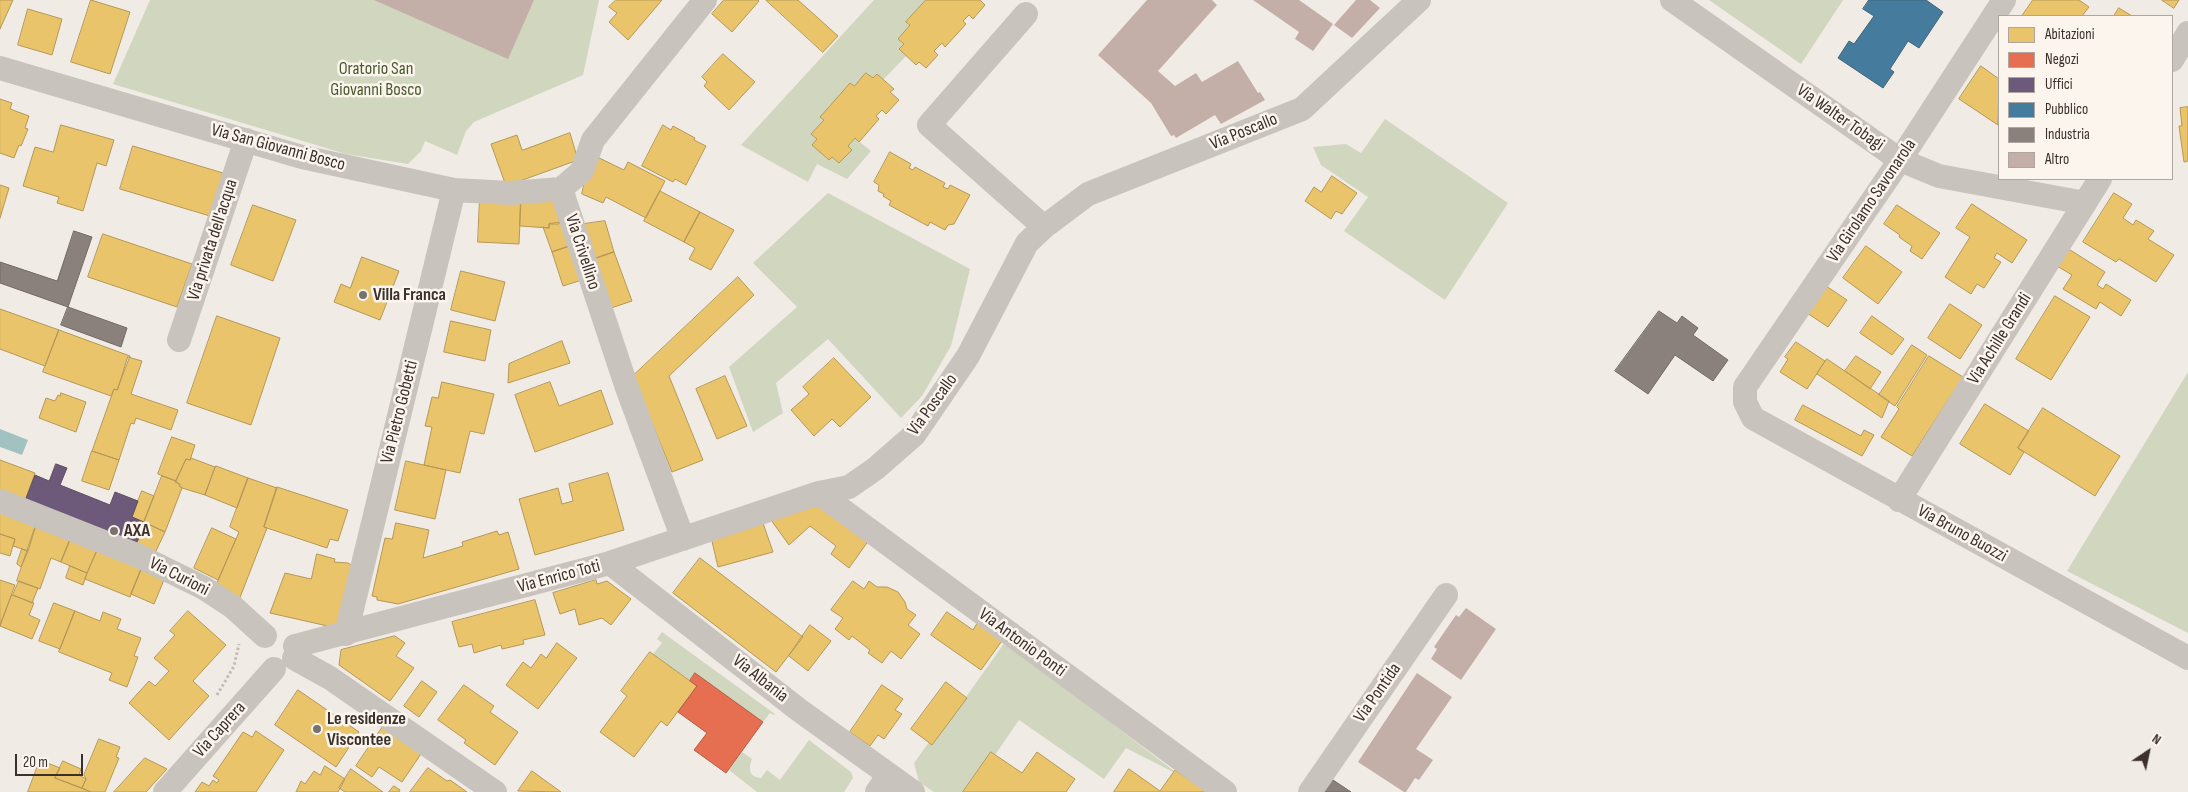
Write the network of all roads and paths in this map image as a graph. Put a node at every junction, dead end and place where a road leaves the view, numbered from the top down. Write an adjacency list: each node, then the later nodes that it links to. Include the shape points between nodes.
1 (705, 0): 12 (street, via 593,140 582,171)
2 (1419, 0): 15 (street, Via Poscallo, via 1302,109 1088,194)
3 (1672, 0): 10 (street, Via Walter Tobagi)
4 (2004, 0): 10 (street, Via Girolamo Savonarola)
5 (1026, 14): 15 (street, via 929,125)
6 (2188, 33): 7 (street)
7 (2173, 58)
8 (0, 68): 9 (street, Via San Giovanni Bosco)
9 (246, 140): 13 (street, Via San Giovanni Bosco, via 302,157); 16 (street, Via privata dell'acqua)
10 (1900, 160): 14 (street, Via Walter Tobagi, via 1938,176); 17 (street, Via Girolamo Savonarola, via 1745,387)
11 (2099, 180): 14 (street, Via Achille Grandi)
12 (562, 189): 13 (street, Via San Giovanni Bosco, via 510,192); 21 (street, Via Crivellino, via 626,385)
13 (454, 190): 25 (street, Via Pietro Gobetti)
14 (2085, 204): 20 (street, Via Achille Grandi)
15 (1044, 227): 18 (street, Via Poscallo, via 1027,244 968,356 914,435 849,487)
16 (180, 340)
17 (1745, 402): 20 (street, Via Bruno Buozzi, via 1754,418)
18 (819, 493): 21 (street, Via Enrico Toti); 34 (street, Via Antonio Ponti)
19 (0, 500): 24 (street, Via Curioni, via 139,556 204,588)
20 (1899, 500): 28 (street, Via Bruno Buozzi)
21 (683, 539): 22 (street, Via Enrico Toti)
22 (610, 564): 25 (street, Via Enrico Toti); 30 (street, Via Albania, via 799,710)
23 (1446, 595): 35 (street, Via Pontida)
24 (233, 607): 26 (street, Via Curioni); 29 (path, via 240,622 241,636 234,666)
25 (346, 634): 27 (street, Via Enrico Toti)
26 (265, 636): 27 (street, via 276,632 288,636); 27 (street, via 259,646 264,663)
27 (288, 658): 31 (street, Via Caprera); 32 (street, via 330,678)
28 (2188, 658)
29 (214, 700)
30 (882, 783): 33 (street, Via Albania)
31 (165, 792)
32 (495, 792)
33 (913, 792)
34 (1225, 792)
35 (1310, 792)

